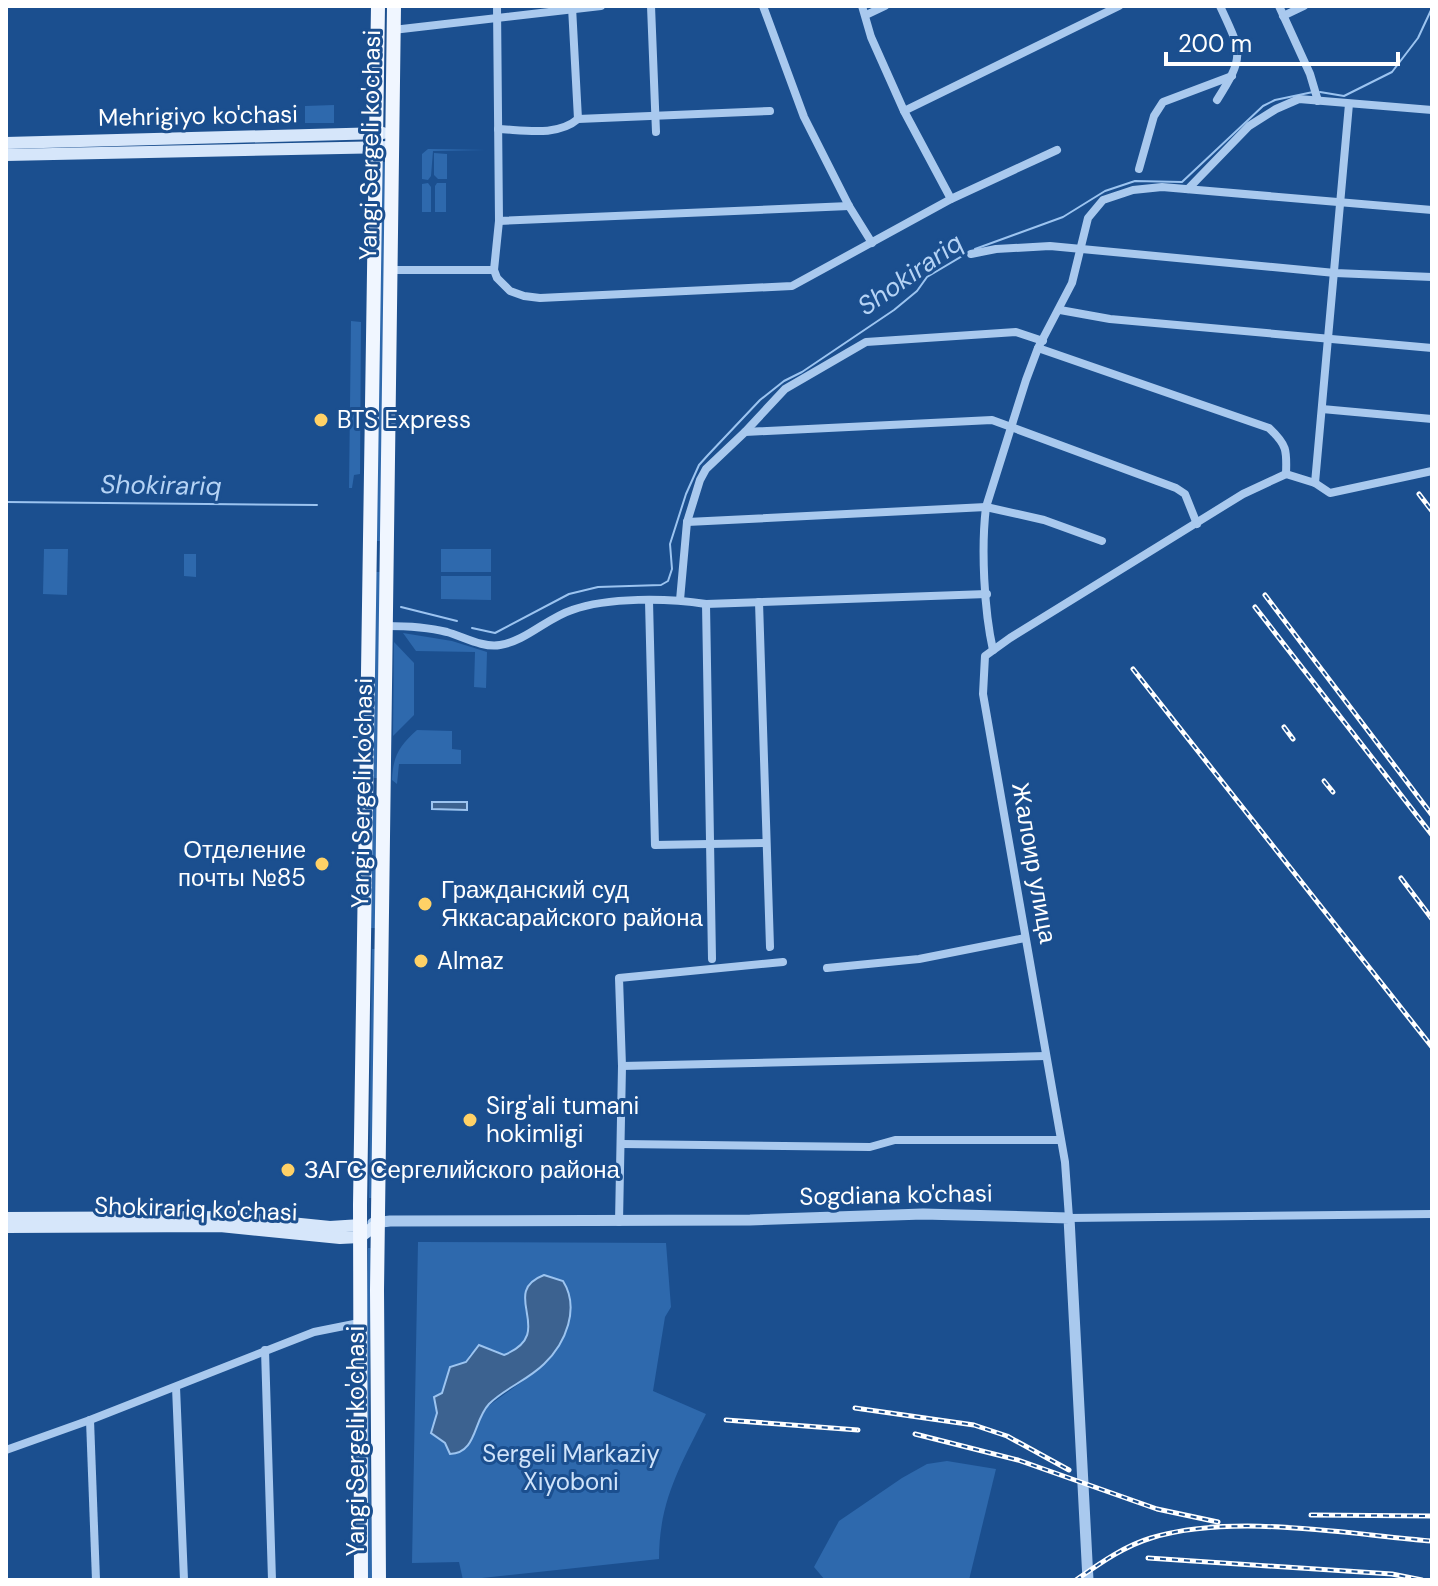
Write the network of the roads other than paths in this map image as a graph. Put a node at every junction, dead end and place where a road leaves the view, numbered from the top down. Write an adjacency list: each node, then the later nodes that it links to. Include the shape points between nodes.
1 (378, 6): 28 (main road, Yangi Sergeli ko'chasi)
2 (394, 6): 16 (main road, Yangi Sergeli ko'chasi)
3 (497, 6): 15 (street)
4 (601, 6): 12 (street)
5 (651, 6): 24 (street)
6 (763, 6): 36 (street, via 804,117)
7 (885, 6): 13 (street)
8 (1119, 6): 23 (street)
9 (1220, 6): 17 (street, via 1238,43 1239,61)
10 (1279, 6): 14 (street)
11 (1304, 6): 14 (street)
12 (572, 8): 15 (street); 25 (street)
13 (864, 10): 23 (street)
14 (1283, 16): 18 (street)
15 (496, 19): 16 (street); 26 (street)
16 (393, 30): 28 (main road, Yangi Sergeli ko'chasi)
17 (1232, 76): 19 (street); 32 (street, via 1163,102)
18 (1316, 94): 20 (street); 33 (street, via 1249,126)
19 (1217, 100)
20 (1349, 104): 21 (street); 35 (street)
21 (1432, 110)
22 (770, 111): 24 (street)
23 (904, 111): 34 (street)
24 (656, 114): 25 (street); 27 (street)
25 (578, 119): 26 (street, via 551,131)
26 (498, 129): 38 (street)
27 (656, 132)
28 (384, 140): 29 (main road, Mehrigiyo ko'chasi); 31 (main road, Mehrigiyo ko'chasi); 42 (main road, Yangi Sergeli ko'chasi); 62 (main road, Yangi Sergeli ko'chasi)
29 (6, 143)
30 (1057, 150): 34 (street)
31 (6, 155)
32 (1139, 169)
33 (1188, 189): 35 (street); 40 (street, via 1133,190 1103,200 1088,218)
34 (951, 199): 39 (street)
35 (1340, 202): 37 (street); 44 (street)
36 (849, 206): 38 (street); 39 (street)
37 (1432, 210)
38 (499, 221): 43 (street)
39 (872, 243): 43 (street, via 792,286 540,298 510,291)
40 (1081, 249): 41 (street, via 1050,246); 44 (street); 46 (street)
41 (971, 254)
42 (390, 270): 43 (street); 61 (main road, Yangi Sergeli ko'chasi)
43 (494, 270)
44 (1335, 273): 45 (street); 47 (street)
45 (1432, 277)
46 (1060, 310): 47 (street); 48 (street)
47 (1329, 339): 49 (street); 50 (street)
48 (1040, 344): 52 (street); 53 (street, via 1016,332 866,342 785,389); 55 (street, via 1269,428 1287,451)
49 (1432, 348)
50 (1322, 409): 51 (street); 56 (street)
51 (1432, 419)
52 (1011, 426): 53 (street, via 992,420); 57 (street); 59 (street, via 1176,488 1185,494)
53 (745, 432): 58 (street, via 706,469)
54 (1432, 471): 56 (street, via 1330,493)
55 (1286, 474): 56 (street); 59 (street)
56 (1315, 483)
57 (986, 507): 58 (street); 60 (street); 63 (street)
58 (687, 522): 64 (street)
59 (1197, 524): 69 (street)
60 (1102, 541)
61 (387, 554): 62 (main road); 68 (main road, Yangi Sergeli ko'chasi)
62 (369, 555): 70 (main road, Yangi Sergeli ko'chasi)
63 (987, 594): 66 (street); 69 (street)
64 (680, 600): 65 (street); 67 (street)
65 (649, 601): 68 (street, via 572,609 499,645); 73 (street, via 655,845)
66 (759, 602): 67 (street); 72 (street)
67 (706, 604): 73 (street)
68 (386, 626): 71 (main road, Yangi Sergeli ko'chasi)
69 (993, 650): 74 (street, Жалоир улица, via 985,656 983,704)
70 (366, 786): 71 (main road); 75 (main road, Yangi Sergeli ko'chasi)
71 (384, 787): 76 (main road, Yangi Sergeli ko'chasi)
72 (766, 843): 73 (street); 77 (street)
73 (709, 844): 78 (street)
74 (1025, 938): 80 (street, via 919,959); 81 (street, Жалоир улица)
75 (364, 946): 76 (main road); 91 (main road, Yangi Sergeli ko'chasi)
76 (381, 947): 89 (main road, Yangi Sergeli ko'chasi)
77 (770, 947)
78 (712, 959)
79 (783, 962): 82 (street, via 619,978)
80 (827, 968)
81 (1046, 1056): 82 (street); 83 (street, Жалоир улица)
82 (622, 1066): 84 (street)
83 (1059, 1140): 84 (street, via 895,1140 870,1147); 87 (street, Жалоир улица)
84 (622, 1144): 88 (street)
85 (1432, 1214): 87 (street, Sogdiana ko'chasi)
86 (6, 1218): 91 (main road, Shokirariq ko'chasi, via 231,1217)
87 (1069, 1218): 88 (street, Sogdiana ko'chasi, via 923,1214); 102 (street, Жалоир улица)
88 (619, 1222): 89 (street, Sogdiana ko'chasi)
89 (379, 1223): 91 (main road); 101 (main road, Yangi Sergeli ko'chasi)
90 (6, 1227): 91 (main road, Shokirariq ko'chasi, via 220,1226 329,1237)
91 (360, 1231): 92 (main road, Yangi Sergeli ko'chasi)
92 (359, 1323): 93 (street); 100 (main road, Yangi Sergeli ko'chasi)
93 (265, 1350): 94 (street); 99 (street)
94 (176, 1387): 95 (street); 98 (street)
95 (90, 1420): 96 (street); 97 (street)
96 (6, 1450)
97 (96, 1580)
98 (184, 1580)
99 (272, 1580)
100 (361, 1580)
101 (379, 1580)
102 (1088, 1580)

